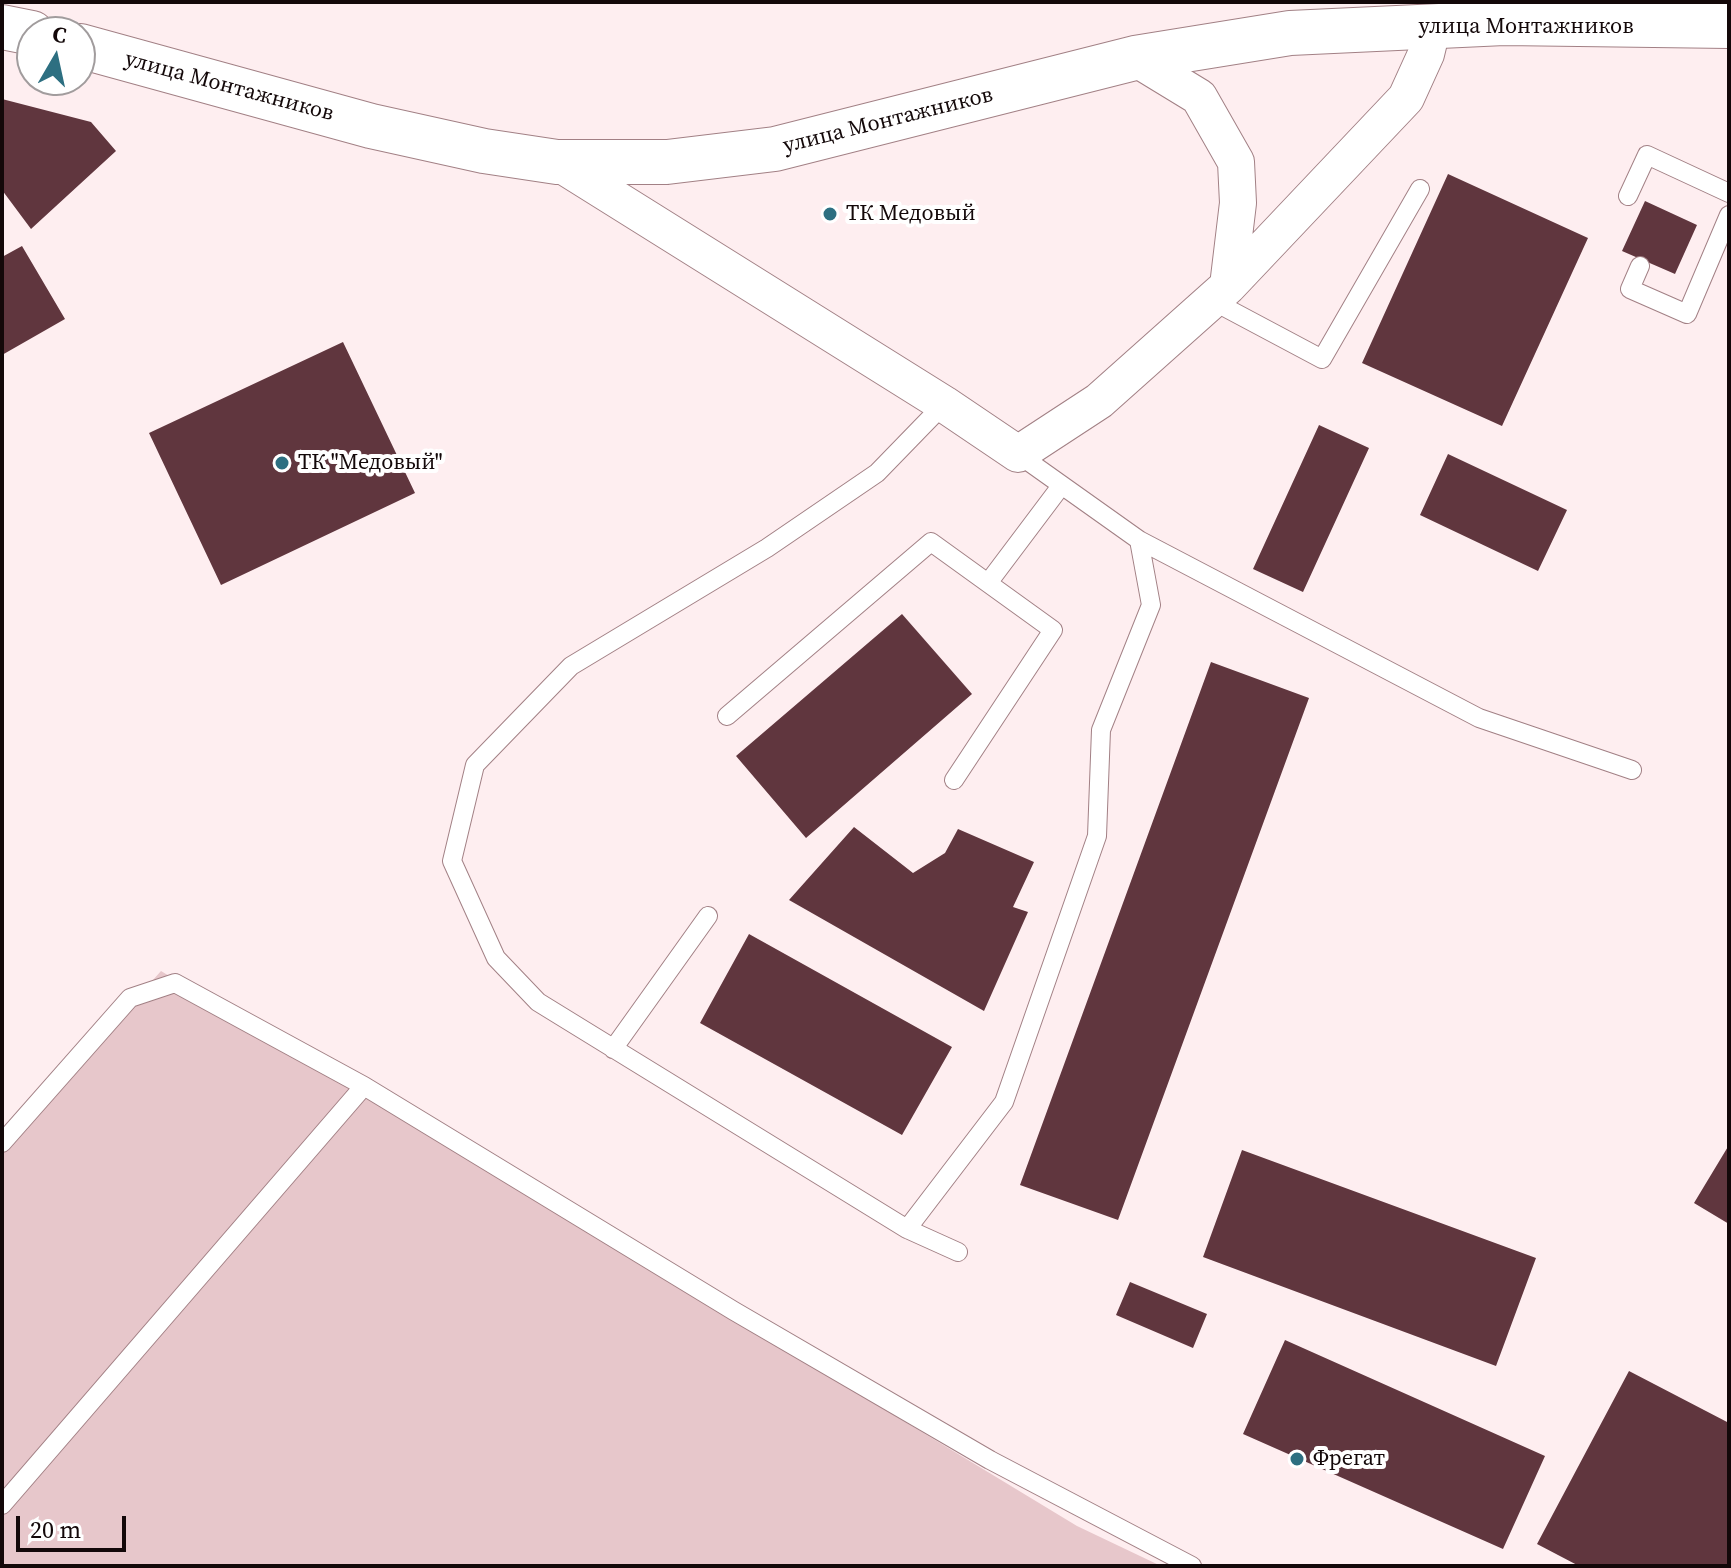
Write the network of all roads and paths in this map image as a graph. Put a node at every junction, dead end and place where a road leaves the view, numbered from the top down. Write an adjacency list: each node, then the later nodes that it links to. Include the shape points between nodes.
1 (1435, 13): 2 (main road, улица Монтажников); 4 (main road, улица Монтажников); 11 (street, via 1426,54 1406,98)
2 (1721, 32)
3 (96, 50): 5 (main road, улица Монтажников, via 371,126)
4 (1135, 58): 5 (main road, улица Монтажников, via 775,149 667,162); 11 (street, via 1199,97 1236,162 1238,203)
5 (557, 162): 12 (street)
6 (1420, 189): 11 (lane, via 1322,359)
7 (1729, 193): 8 (lane, via 1647,155)
8 (1628, 196)
9 (1729, 215): 10 (lane, via 1687,314 1630,289)
10 (1640, 266)
11 (1220, 293): 13 (street, via 1099,401)
12 (944, 404): 13 (street); 21 (lane, via 877,473 767,548 571,666 475,765 452,861 496,958 538,1002)
13 (1018, 454): 14 (lane)
14 (1061, 486): 15 (lane); 16 (lane)
15 (1139, 540): 18 (lane, via 1479,718); 24 (lane, via 1151,605 1101,730 1097,836 1004,1102)
16 (988, 583): 17 (lane, via 931,542); 19 (lane, via 1053,630)
17 (727, 716)
18 (1632, 770)
19 (954, 780)
20 (708, 916): 21 (lane)
21 (613, 1049): 24 (lane)
22 (364, 1086): 23 (lane, via 175,983 130,998); 26 (lane); 27 (lane, via 990,1460)
23 (2, 1143)
24 (907, 1229): 25 (lane)
25 (958, 1252)
26 (2, 1505)
27 (1192, 1566)

